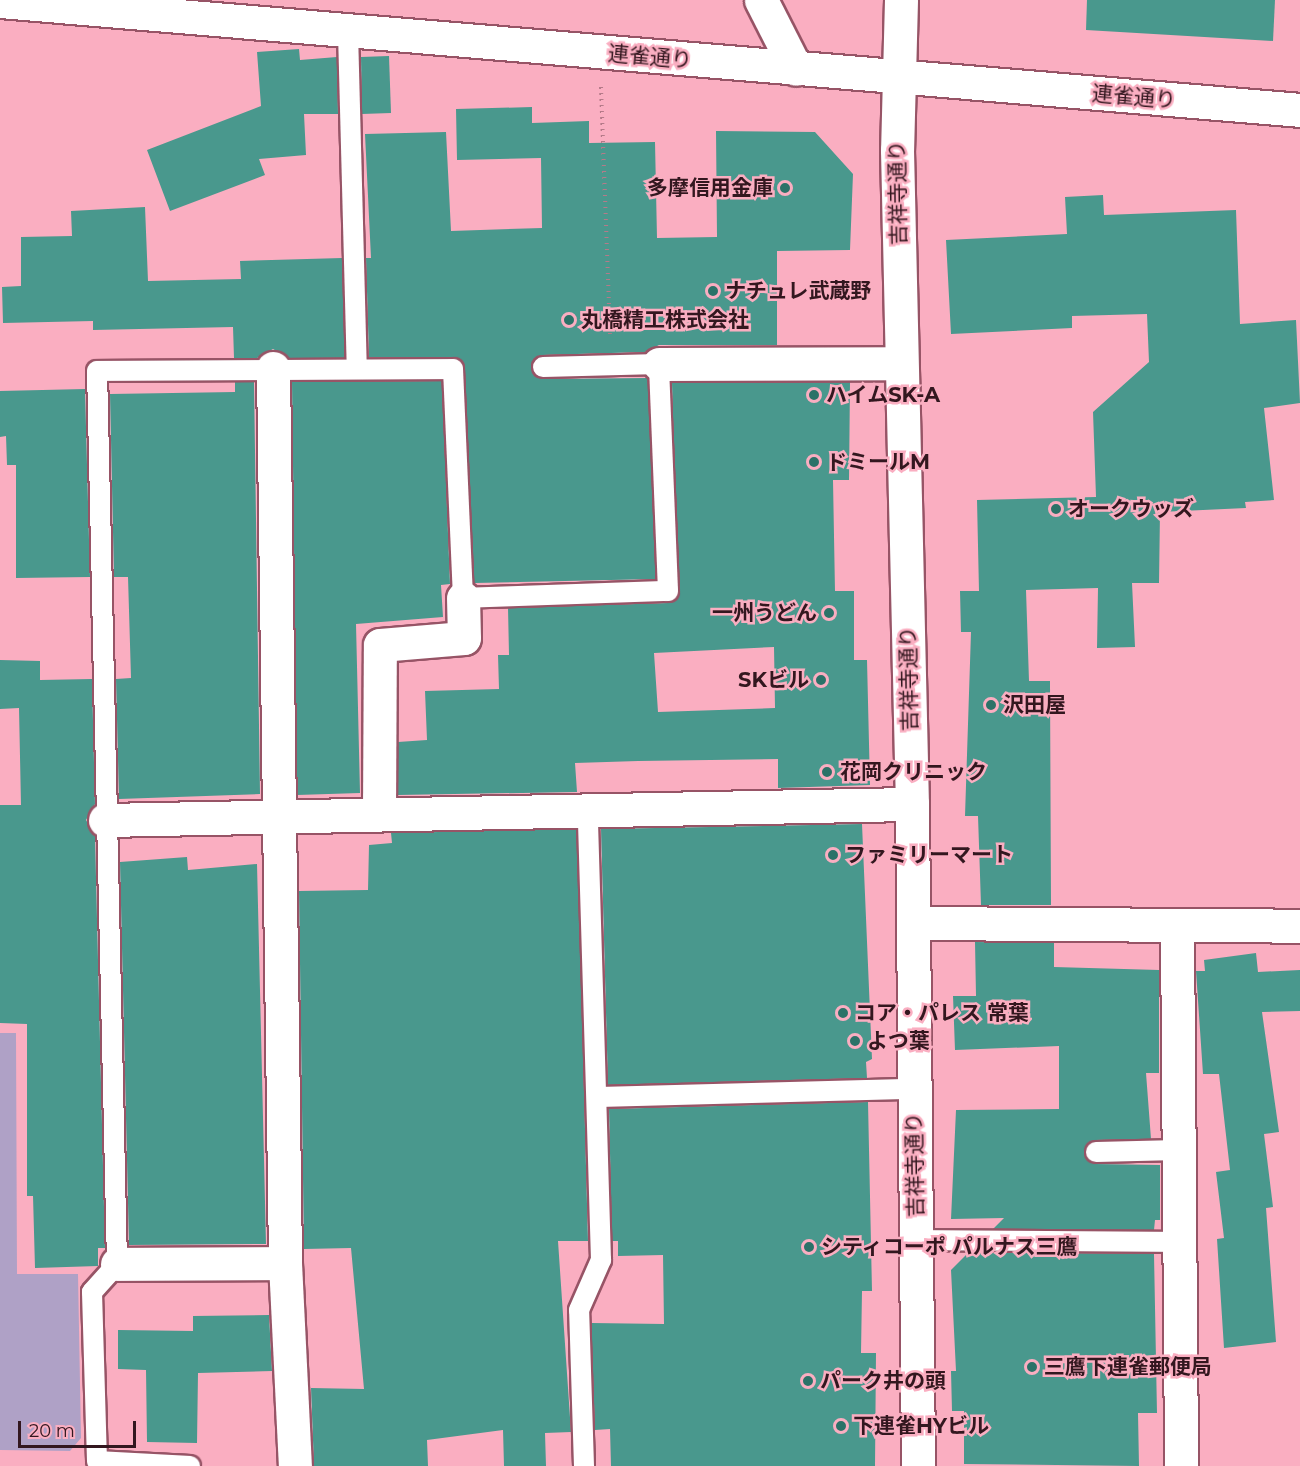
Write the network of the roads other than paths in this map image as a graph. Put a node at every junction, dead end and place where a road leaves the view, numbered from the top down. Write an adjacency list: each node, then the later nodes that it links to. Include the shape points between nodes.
1 (761, 0): 5 (street)
2 (901, 0): 6 (street, 吉祥寺通り)
3 (0, 1): 4 (street, 連雀通り)
4 (348, 32): 5 (street, 連雀通り); 10 (lane)
5 (796, 69): 6 (street, 連雀通り)
6 (898, 76): 7 (street, 連雀通り); 8 (street, 吉祥寺通り)
7 (1300, 110)
8 (901, 363): 9 (street); 14 (street, 吉祥寺通り)
9 (659, 364): 11 (lane); 13 (lane, via 668,591)
10 (357, 367): 12 (lane); 13 (lane, via 453,369)
11 (543, 367)
12 (273, 368): 17 (street); 18 (lane, via 97,371)
13 (463, 598): 16 (street, via 464,638 380,645)
14 (912, 804): 15 (street); 19 (street, 吉祥寺通り)
15 (588, 809): 16 (street); 23 (lane)
16 (379, 813): 17 (street)
17 (277, 817): 18 (street); 28 (street)
18 (105, 820): 29 (lane)
19 (913, 923): 21 (street); 22 (street, 吉祥寺通り)
20 (1300, 926): 21 (street)
21 (1177, 927): 24 (street)
22 (914, 1089): 23 (lane); 26 (street, 吉祥寺通り)
23 (599, 1097): 32 (lane, via 601,1260 579,1310)
24 (1178, 1150): 25 (lane); 27 (street)
25 (1096, 1152)
26 (916, 1240): 27 (lane); 33 (street, 吉祥寺通り)
27 (1179, 1242): 34 (street)
28 (285, 1263): 29 (street); 31 (street)
29 (117, 1264): 30 (lane, via 92,1292 96,1461)
30 (190, 1466)
31 (295, 1466)
32 (584, 1466)
33 (918, 1466)
34 (1181, 1466)

